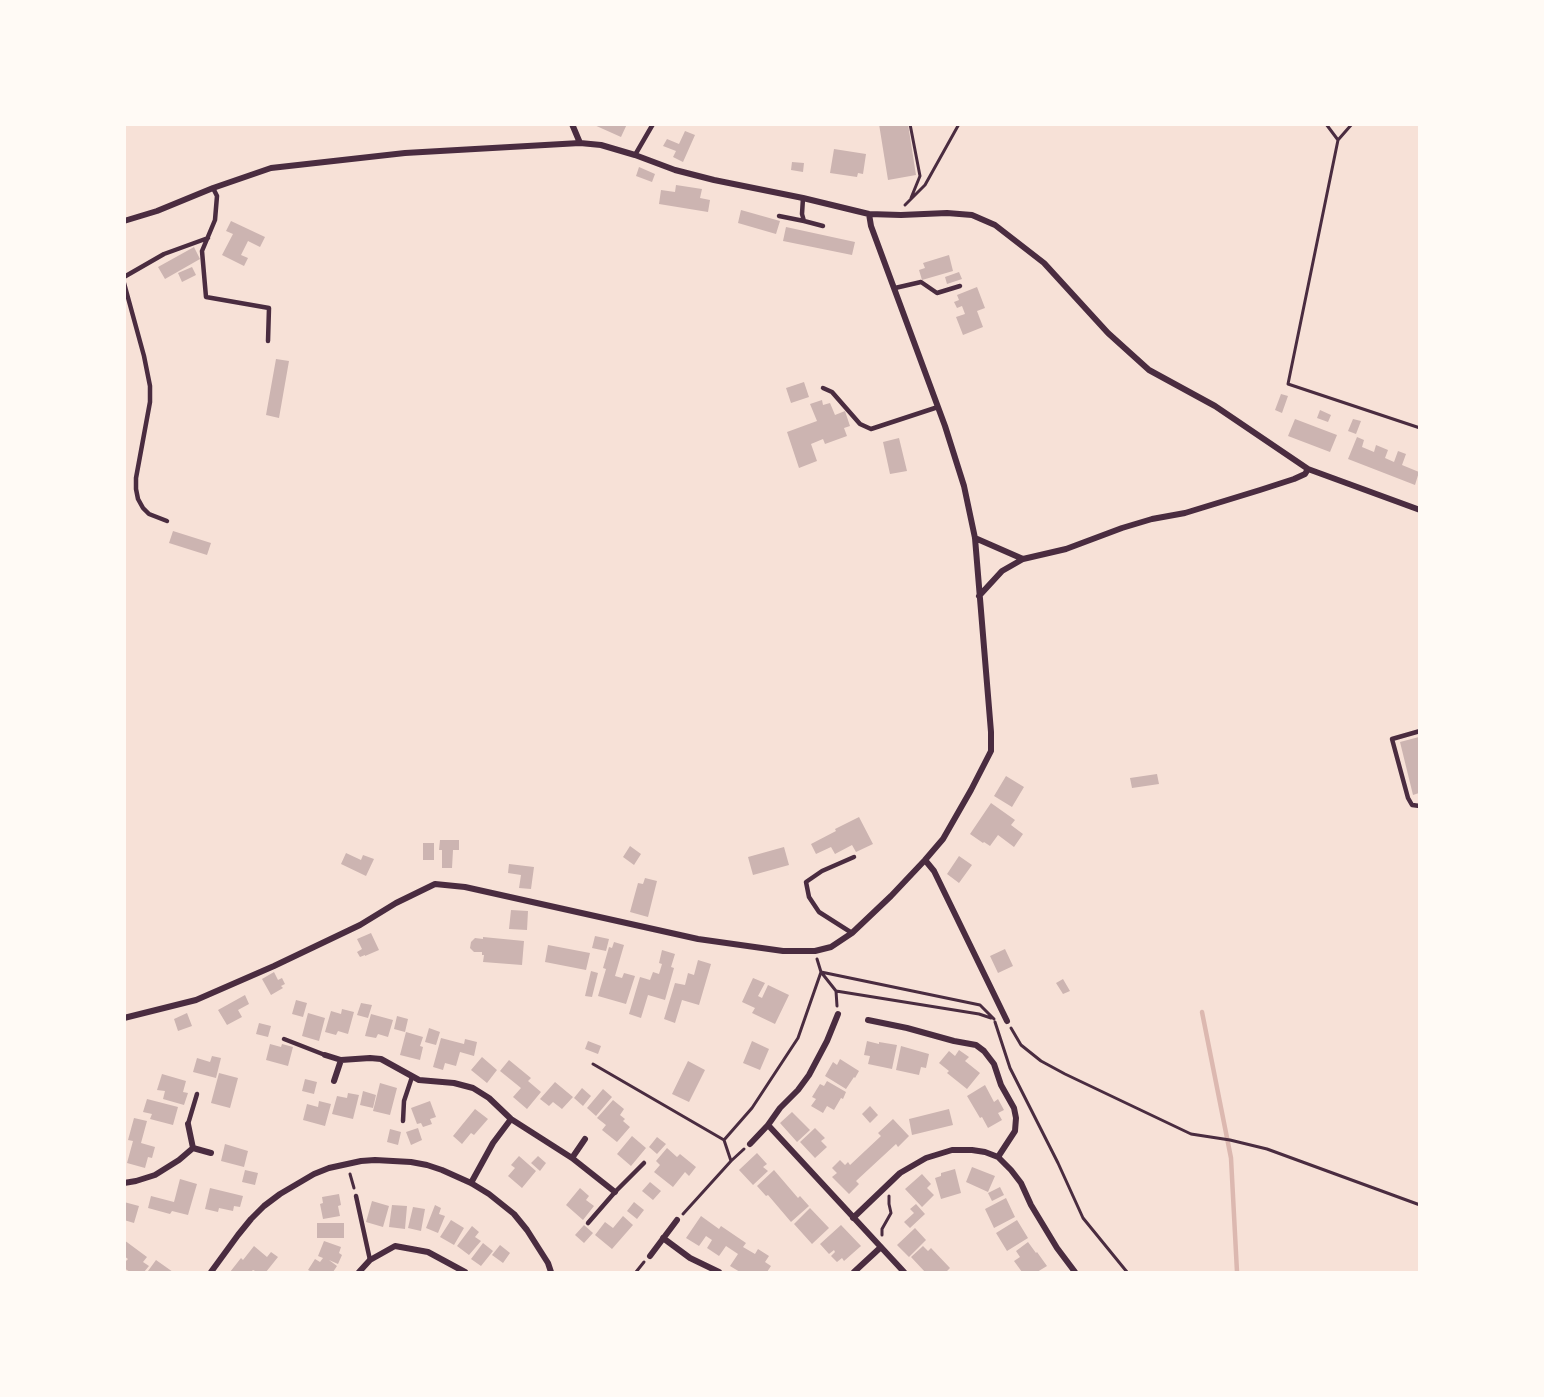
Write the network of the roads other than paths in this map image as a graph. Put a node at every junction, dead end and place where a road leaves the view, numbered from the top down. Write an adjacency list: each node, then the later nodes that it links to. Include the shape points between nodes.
1 (572, 124): 3 (street)
2 (653, 124): 4 (lane)
3 (580, 144): 4 (street, via 601,145); 5 (street, via 405,153 271,168)
4 (635, 155): 6 (street, via 714,180)
5 (213, 188): 9 (street); 12 (lane, via 217,196 215,220)
6 (804, 198): 7 (street); 10 (lane)
7 (869, 214): 16 (street); 20 (street, via 972,215 995,225 1044,263 1108,333 1149,370 1215,406)
8 (779, 216): 10 (lane)
9 (124, 221)
10 (804, 221): 11 (lane)
11 (823, 226)
12 (208, 238): 13 (lane, via 164,254); 17 (lane, via 202,251 206,297 268,308)
13 (124, 278)
14 (124, 283): 22 (lane, via 150,386 136,489 143,508)
15 (960, 286): 16 (lane, via 938,292 921,282)
16 (894, 288): 19 (street)
17 (268, 341)
18 (823, 388): 19 (lane, via 832,392 860,424 871,429)
19 (938, 407): 23 (street, via 964,486)
20 (1308, 469): 21 (street); 24 (street, via 1294,479 1260,490)
21 (1419, 510)
22 (167, 521)
23 (975, 538): 24 (street); 25 (street)
24 (1023, 559): 25 (street, via 1002,571)
25 (979, 596): 29 (street, via 991,751 943,839)
26 (1419, 731): 27 (lane, via 1392,739 1408,798 1412,805)
27 (1419, 806)
28 (854, 857): 30 (lane, via 806,882 809,897 819,912)
29 (925, 860): 30 (street); 34 (street, via 934,871)
30 (852, 933): 32 (street, via 831,947 783,951 699,939 465,887 435,884 360,925 245,979 196,1000)
31 (838, 1014): 44 (street, via 810,1075)
32 (124, 1018)
33 (868, 1020): 49 (street, via 984,1050 994,1064 1016,1118 1014,1131)
34 (1007, 1021)
35 (284, 1039): 36 (lane)
36 (325, 1055): 37 (street)
37 (341, 1060): 38 (street, via 381,1059); 39 (street)
38 (412, 1077): 41 (street, via 465,1085 489,1098); 42 (lane, via 404,1101)
39 (334, 1081)
40 (197, 1094): 43 (lane)
41 (511, 1119): 50 (street); 53 (street)
42 (403, 1121)
43 (188, 1124): 47 (street)
44 (768, 1125): 46 (street); 56 (street)
45 (585, 1139): 50 (street)
46 (750, 1144)
47 (193, 1148): 48 (street); 52 (street, via 155,1175)
48 (212, 1153)
49 (998, 1157): 56 (street, via 972,1149 952,1150 911,1165); 70 (street, via 1021,1183)
50 (572, 1158): 54 (street)
51 (644, 1163): 54 (lane)
52 (124, 1183)
53 (471, 1183): 63 (street, via 411,1162 375,1160 329,1168 264,1206); 66 (street, via 514,1214)
54 (615, 1192): 58 (lane)
55 (356, 1196): 62 (lane)
56 (853, 1218): 60 (street)
57 (677, 1220): 59 (street)
58 (588, 1223)
59 (663, 1239): 61 (street); 67 (street)
60 (881, 1247): 68 (street); 69 (street)
61 (650, 1256)
62 (370, 1260): 64 (street); 65 (street, via 395,1246 428,1252)
63 (212, 1272)
64 (360, 1272)
65 (465, 1272)
66 (551, 1272)
67 (719, 1272)
68 (854, 1272)
69 (904, 1272)
70 (1075, 1272)

